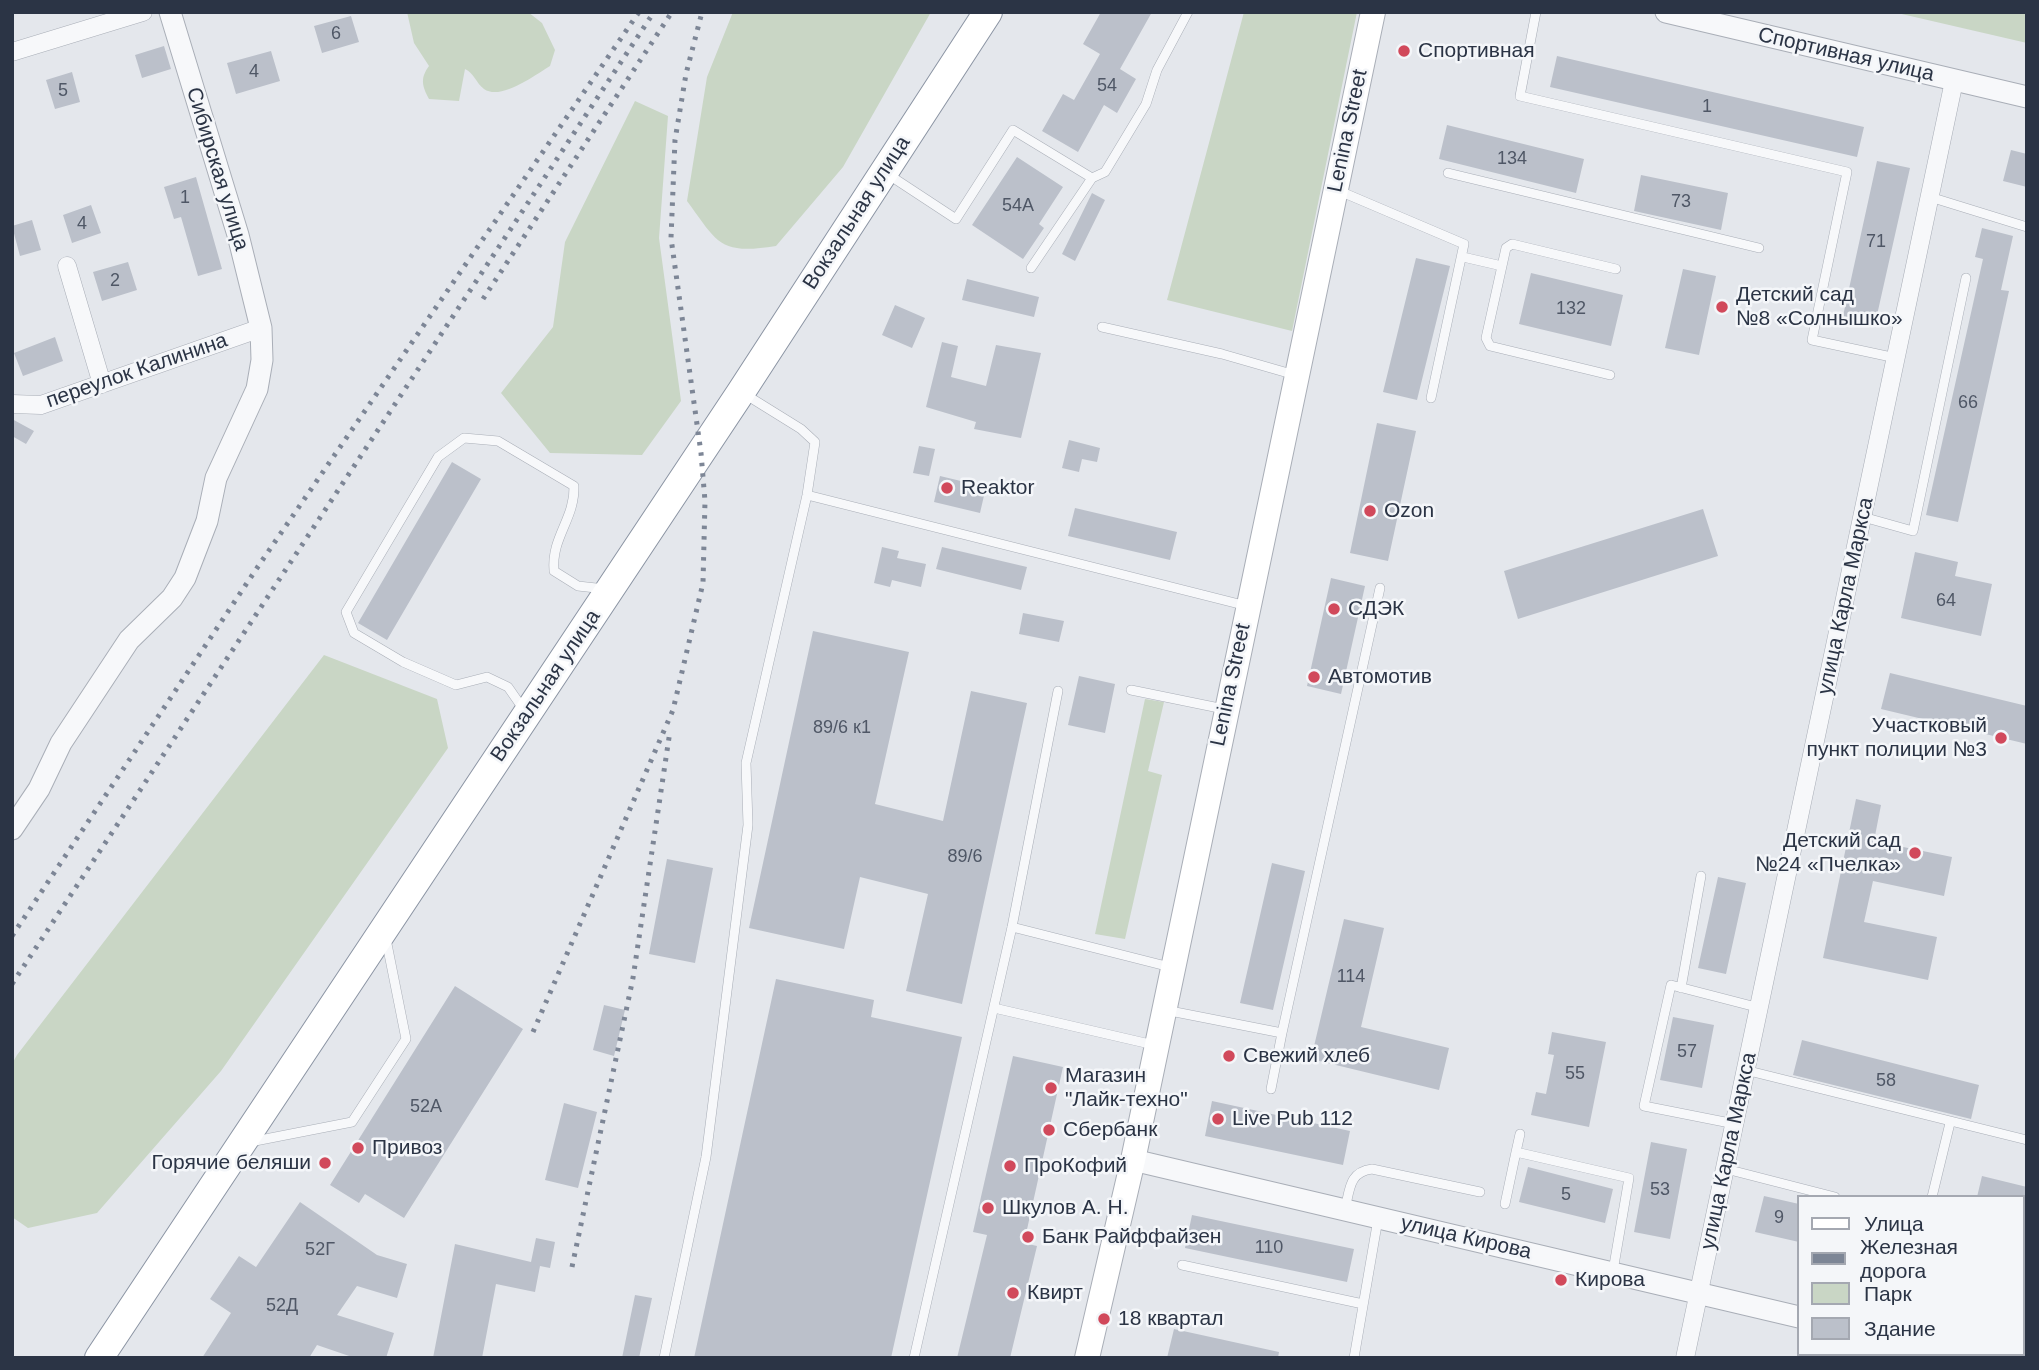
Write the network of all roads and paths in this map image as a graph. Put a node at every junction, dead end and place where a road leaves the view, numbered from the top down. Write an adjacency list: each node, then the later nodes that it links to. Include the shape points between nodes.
1 (143, 12): 8 (street)
2 (170, 12): 25 (street, Сибирская улица, via 238,235)
3 (988, 12): 11 (highway, Вокзальная улица)
4 (1188, 12): 13 (lane, via 1157,70 1146,104 1104,172)
5 (1373, 12): 14 (main road, Lenina Street)
6 (1536, 12): 26 (lane, via 1520,96 1847,172 1812,340)
7 (1666, 12): 9 (street, Спортивная улица)
8 (12, 52)
9 (1954, 81): 10 (street, Спортивная улица); 15 (street, улица Карла Маркса)
10 (2027, 97)
11 (884, 172): 13 (lane, via 956,219 1013,130); 30 (highway, Вокзальная улица)
12 (1448, 173): 17 (lane)
13 (1091, 178): 21 (lane)
14 (1336, 189): 18 (lane, via 1461,240); 28 (main road, Lenina Street)
15 (1930, 197): 16 (lane); 26 (street, улица Карла Маркса)
16 (2027, 227)
17 (1759, 248)
18 (1463, 257): 20 (lane); 31 (lane)
19 (67, 266): 29 (street)
20 (1502, 266): 22 (lane, via 1506,248 1512,244); 27 (lane, via 1486,343)
21 (1031, 268)
22 (1616, 269)
23 (1966, 278): 34 (lane, via 1913,531)
24 (1102, 327): 28 (lane)
25 (261, 328): 29 (street, переулок Калинина); 42 (street, Сибирская улица, via 257,389 216,478 191,566 172,598 129,640)
26 (1896, 358): 34 (street, улица Карла Маркса)
27 (1610, 375)
28 (1297, 376): 37 (main road, Lenina Street)
29 (102, 384): 32 (street, переулок Калинина, via 41,405)
30 (741, 392): 33 (lane, via 815,442); 36 (highway, Вокзальная улица)
31 (1431, 398)
32 (12, 404)
33 (807, 495): 37 (lane); 75 (lane, via 746,762 748,825 706,1157)
34 (1863, 517): 48 (street, улица Карла Маркса)
35 (1380, 588): 51 (lane)
36 (610, 590): 41 (highway, Вокзальная улица); 41 (lane, via 578,586 554,571 552,552 574,503 574,486 498,441 464,438 438,457 346,612 354,633 403,662 456,685 487,677 508,687)
37 (1248, 606): 40 (main road, Lenina Street)
38 (1131, 690): 40 (lane)
39 (1058, 691): 44 (lane)
40 (1226, 709): 46 (main road, Lenina Street)
41 (527, 715): 45 (highway, Вокзальная улица)
42 (13, 827)
43 (1701, 876): 47 (lane)
44 (1012, 927): 46 (lane); 49 (lane)
45 (384, 929): 59 (highway, Вокзальная улица); 59 (lane, via 406,1039 352,1122)
46 (1172, 967): 50 (main road, Lenina Street)
47 (1681, 988): 48 (lane); 56 (lane, via 1671,985 1644,1106)
48 (1760, 1007): 53 (street, улица Карла Маркса)
49 (993, 1008): 52 (lane); 76 (lane)
50 (1163, 1009): 51 (lane); 52 (main road, Lenina Street)
51 (1282, 1033): 54 (lane)
52 (1156, 1045): 61 (main road, Lenina Street)
53 (1745, 1070): 55 (lane); 56 (street, улица Карла Маркса)
54 (1271, 1089)
55 (1950, 1123): 58 (lane); 65 (lane)
56 (1735, 1124): 62 (street, улица Карла Маркса)
57 (1520, 1134): 60 (lane)
58 (2027, 1140)
59 (241, 1144): 74 (highway, Вокзальная улица)
60 (1516, 1152): 66 (lane); 70 (lane, via 1629,1178)
61 (1133, 1160): 67 (street, улица Кирова); 77 (main road, Lenina Street)
62 (1726, 1169): 64 (lane); 71 (street, улица Карла Маркса)
63 (1480, 1192): 67 (lane, via 1372,1169 1353,1177)
64 (1827, 1195)
65 (1932, 1195)
66 (1505, 1204)
67 (1345, 1209): 68 (street, улица Кирова)
68 (1379, 1217): 70 (street, улица Кирова); 72 (lane)
69 (1182, 1265): 72 (lane)
70 (1612, 1273): 71 (street, улица Кирова)
71 (1700, 1294): 73 (street, улица Кирова); 79 (street, улица Карла Маркса)
72 (1363, 1304): 78 (lane)
73 (1798, 1317)
74 (99, 1358)
75 (664, 1358)
76 (915, 1358)
77 (1087, 1358)
78 (1354, 1358)
79 (1685, 1358)

